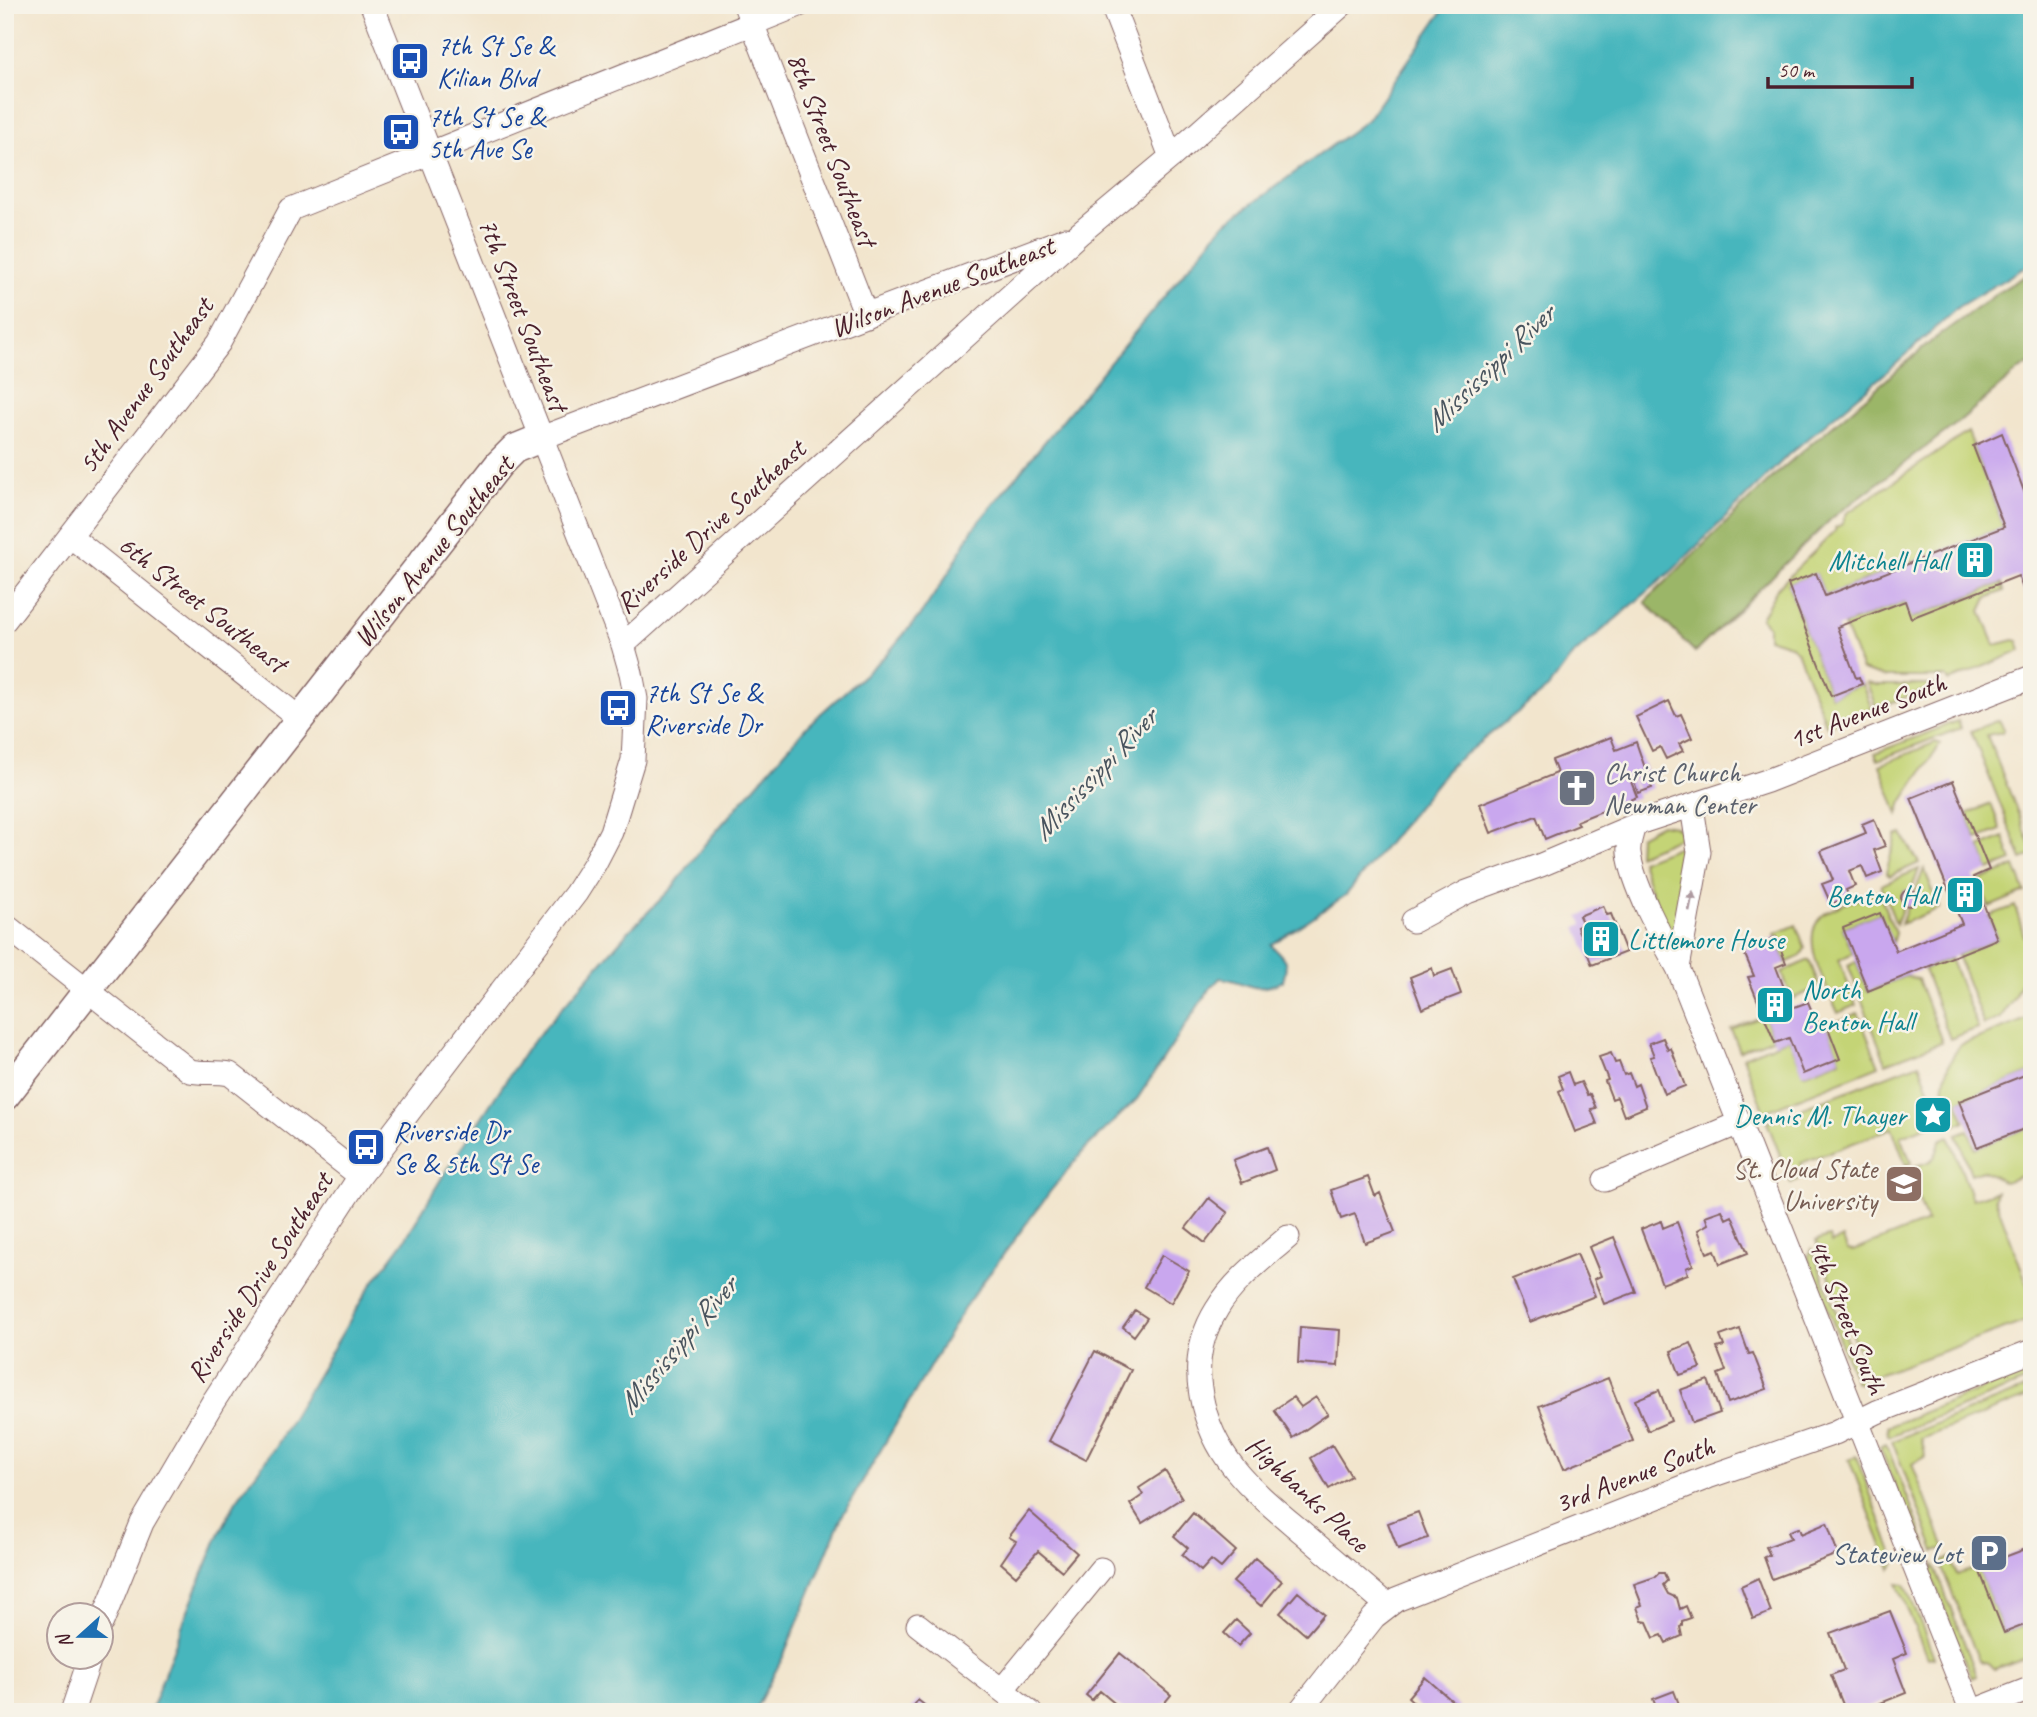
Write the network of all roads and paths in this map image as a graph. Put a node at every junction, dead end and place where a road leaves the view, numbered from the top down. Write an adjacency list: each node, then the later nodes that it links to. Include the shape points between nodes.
1 (372, 5): 6 (street, 7th Street Southeast)
2 (799, 5): 5 (street, 5th Avenue Southeast)
3 (1112, 5): 7 (street)
4 (1342, 5): 7 (street, Riverside Drive Southeast)
5 (748, 14): 6 (street, 5th Avenue Southeast); 9 (street, 8th Street Southeast)
6 (429, 152): 10 (street, 7th Street Southeast); 11 (street, 5th Avenue Southeast, via 291,209 219,343)
7 (1171, 157): 8 (street, Riverside Drive Southeast)
8 (1079, 234): 9 (street, Wilson Avenue Southeast); 13 (street, Riverside Drive Southeast)
9 (866, 314): 10 (street, Wilson Avenue Southeast)
10 (541, 438): 13 (street, 7th Street Southeast); 15 (street, Wilson Avenue Southeast, via 514,449 499,464)
11 (69, 536): 12 (street, 5th Avenue Southeast); 15 (street, 6th Street Southeast)
12 (5, 620)
13 (623, 645): 24 (street, Riverside Drive Southeast, via 632,673 636,726 633,760 611,832 576,893)
14 (2032, 677): 16 (street, 1st Avenue South)
15 (299, 718): 21 (street, Wilson Avenue Southeast)
16 (1692, 807): 17 (street, 1st Avenue South); 20 (street, one-way to 16, via 1699,852)
17 (1634, 826): 18 (street, 1st Avenue South, via 1467,892); 20 (street, 4th Street South, via 1631,866)
18 (1413, 921)
19 (5, 925): 21 (street)
20 (1678, 968): 23 (street, 4th Street South)
21 (88, 989): 22 (street, Wilson Avenue Southeast); 24 (street, via 190,1071 230,1074)
22 (5, 1096)
23 (1739, 1123): 25 (street); 28 (street, 4th Street South)
24 (360, 1177): 30 (street, Riverside Drive Southeast, via 183,1451 142,1523)
25 (1605, 1180)
26 (1288, 1237): 31 (street, Highbanks Place, via 1242,1278 1210,1321 1198,1354 1205,1418 1222,1453 1249,1485)
27 (2032, 1350): 28 (street, 3rd Avenue South)
28 (1858, 1422): 31 (street, 3rd Avenue South, via 1409,1593); 39 (street, 4th Street South)
29 (1101, 1569): 35 (street)
30 (110, 1602)
31 (1388, 1605): 38 (street, 3rd Avenue South)
32 (918, 1625): 35 (street)
33 (85, 1672): 36 (street)
34 (2032, 1688): 39 (street)
35 (1002, 1690): 37 (street)
36 (72, 1712)
37 (1030, 1712)
38 (1299, 1712)
39 (1972, 1712)

